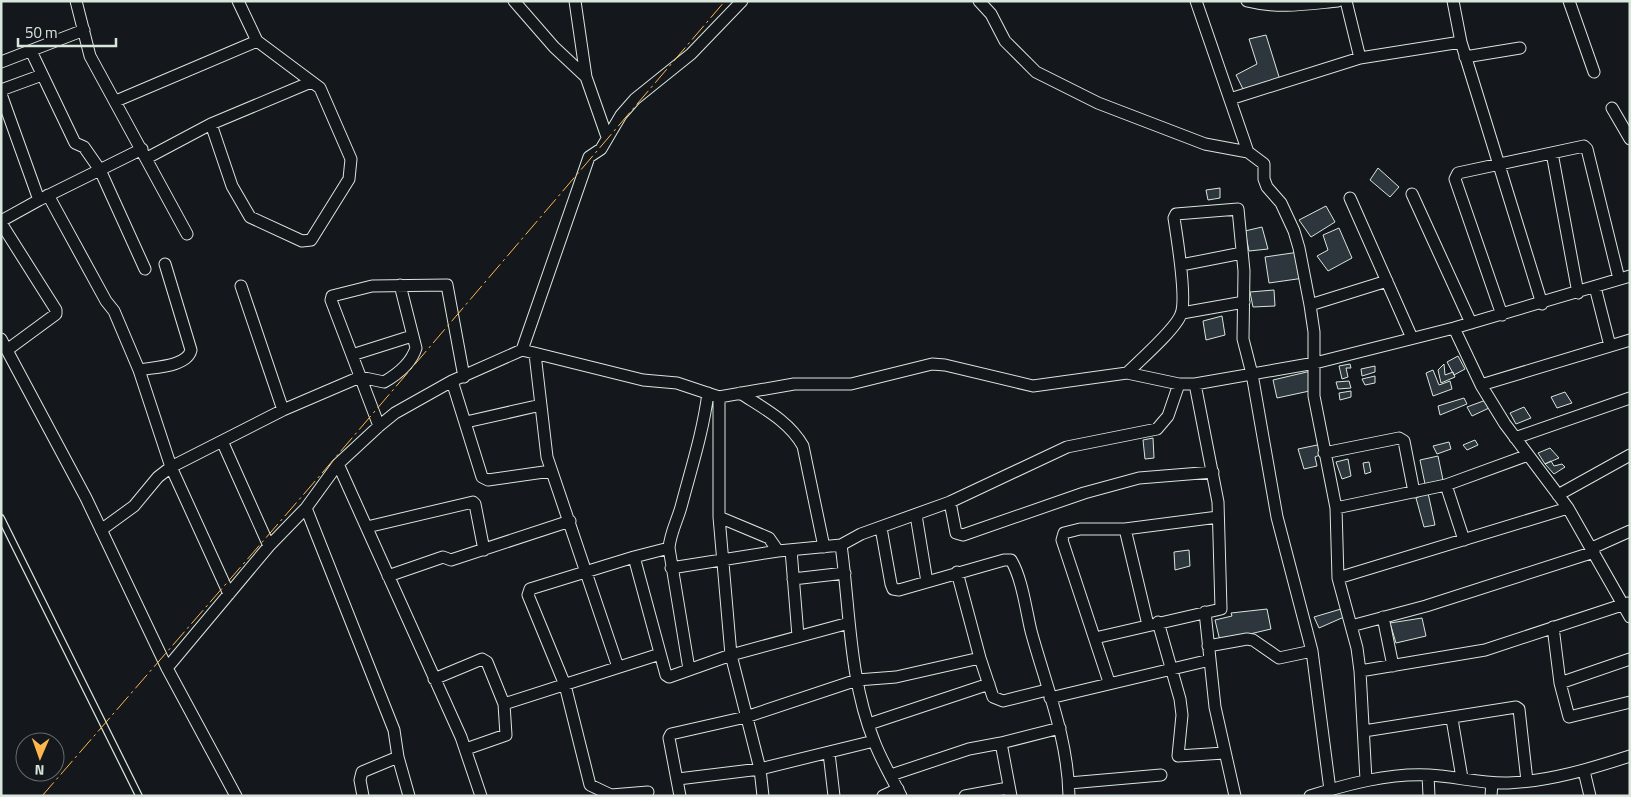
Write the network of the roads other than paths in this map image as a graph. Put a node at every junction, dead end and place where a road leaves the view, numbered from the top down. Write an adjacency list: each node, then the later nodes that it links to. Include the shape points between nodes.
1 (76, 1): 13 (street)
2 (238, 1): 14 (street)
3 (514, 1): 23 (street)
4 (575, 1): 23 (street)
5 (742, 1): 31 (street, via 691,54 635,99)
6 (978, 1): 33 (street, via 991,14 1005,41 1036,72 1116,110 1205,144)
7 (1196, 1): 27 (street)
8 (1248, 1): 9 (street, via 1284,7)
9 (1338, 1)
10 (1346, 1): 19 (street)
11 (1453, 1): 15 (street)
12 (1569, 1): 21 (street)
13 (84, 30): 17 (street); 28 (street, via 90,56)
14 (257, 41): 24 (street); 28 (street)
15 (1461, 42): 18 (street); 19 (street)
16 (1520, 48): 18 (street)
17 (31, 51): 20 (street); 22 (street)
18 (1465, 57): 36 (street)
19 (1360, 58): 27 (street)
20 (1, 62)
21 (1594, 72)
22 (42, 75): 25 (street); 37 (street, via 76,144 84,147)
23 (586, 78): 31 (street)
24 (311, 82): 30 (street); 30 (street, via 325,96 352,168 349,179 308,241 250,217 232,186)
25 (1, 90)
26 (1, 94): 39 (street)
27 (1230, 99): 33 (street)
28 (116, 101): 35 (street)
29 (1612, 108): 32 (street)
30 (211, 124): 35 (street)
31 (608, 137): 66 (street, via 601,149 589,157)
32 (1630, 139)
33 (1248, 152): 55 (street, via 1265,167 1267,187 1281,203 1294,231)
34 (1552, 152): 36 (street); 47 (street, via 1584,146 1587,149); 52 (street)
35 (145, 154): 37 (street); 42 (street)
36 (1498, 165): 54 (street); 57 (street, via 1458,173 1455,179)
37 (100, 170): 39 (street); 46 (street)
38 (1412, 194): 58 (street)
39 (44, 197): 41 (street); 70 (street, via 114,311)
40 (1350, 198): 48 (street)
41 (1, 222): 65 (street, via 56,310 56,314)
42 (188, 234)
43 (1242, 253): 45 (street); 45 (street, via 1238,209 1179,212 1174,218); 53 (street)
44 (164, 264): 70 (street, via 191,350 190,356 184,361)
45 (1181, 265): 56 (street)
46 (146, 269)
47 (1624, 278): 51 (street)
48 (1387, 281): 55 (street); 61 (street)
49 (400, 285): 60 (street); 68 (street, via 365,287 332,296 330,300); 74 (street, via 447,285)
50 (241, 286): 83 (street)
51 (1596, 287): 52 (street); 64 (street)
52 (1578, 293): 54 (street)
53 (1244, 302): 56 (street); 72 (street, via 1243,339)
54 (1542, 304): 57 (street)
55 (1310, 305): 69 (street)
56 (1182, 313): 71 (street)
57 (1502, 315): 58 (street)
58 (1471, 324): 59 (street)
59 (1454, 328): 61 (street); 78 (street)
60 (412, 336): 68 (street); 73 (street, via 416,348 414,356 400,371 384,382)
61 (1412, 338): 69 (street)
62 (1, 340): 65 (street)
63 (1630, 340): 64 (street)
64 (1610, 346): 78 (street)
65 (8, 350): 109 (street)
66 (522, 350): 67 (street); 74 (street)
67 (535, 354): 80 (street, via 643,380 677,383); 82 (street)
68 (352, 355): 73 (street)
69 (1315, 363): 72 (street); 88 (street, via 1314,396)
70 (139, 370): 92 (street)
71 (1127, 373): 76 (street); 79 (street, via 1033,386 932,364 851,384 794,384)
72 (1252, 374): 77 (street); 143 (street, via 1277,517)
73 (360, 377): 83 (street); 85 (street)
74 (464, 377): 75 (street)
75 (452, 381): 84 (street); 85 (street, via 395,413)
76 (1179, 384): 77 (street); 98 (street, via 1168,416 1157,429 1067,447)
77 (1195, 384): 94 (street)
78 (1481, 385): 86 (street)
79 (740, 393): 80 (street); 115 (street, via 783,421 803,446)
80 (713, 395): 103 (street); 116 (street)
81 (1630, 398): 86 (street)
82 (541, 405): 84 (street); 93 (street)
83 (283, 410): 87 (street)
84 (466, 422): 93 (street, via 484,479)
85 (379, 426): 91 (street)
86 (1515, 438): 89 (street)
87 (222, 441): 92 (street); 114 (street)
88 (1324, 453): 96 (street, via 1399,438 1404,441); 100 (street)
89 (1528, 455): 95 (street); 97 (street)
90 (1630, 455): 97 (street)
91 (338, 464): 99 (street); 107 (street)
92 (171, 467): 109 (street, via 158,477 134,506); 131 (street)
93 (551, 471): 106 (street)
94 (1213, 472): 98 (street, via 1139,478 1084,493 963,535 956,533); 104 (street)
95 (1446, 485): 96 (street); 112 (street)
96 (1414, 492): 100 (street)
97 (1558, 495): 101 (street)
98 (950, 502): 102 (street)
99 (306, 508): 114 (street); 175 (street, via 394,730)
100 (1336, 508): 128 (street)
101 (1568, 508): 112 (street); 119 (street)
102 (916, 516): 108 (street); 130 (street)
103 (719, 517): 120 (street, via 769,538); 122 (street)
104 (1218, 517): 110 (street); 133 (street, via 1222,606)
105 (1, 518): 192 (lane)
106 (570, 521): 117 (street); 124 (street)
107 (367, 527): 117 (street, via 473,502); 127 (street)
108 (881, 528): 113 (street); 130 (street, via 894,589)
109 (101, 530): 151 (street)
110 (1125, 530): 137 (street); 141 (street, via 1080,529 1062,536)
111 (1630, 531): 119 (street)
112 (1464, 540): 128 (street)
113 (841, 545): 115 (street); 125 (street)
114 (269, 546): 131 (street)
115 (824, 547): 118 (street)
116 (669, 548): 121 (street); 123 (street)
117 (484, 550): 127 (street, via 451,560 443,557)
118 (791, 550): 120 (street); 129 (street)
119 (1593, 550): 132 (street); 134 (street, via 1426,606)
120 (778, 551): 122 (street)
121 (634, 557): 124 (street); 144 (street)
122 (723, 559): 123 (street); 145 (street)
123 (671, 568): 153 (street)
124 (586, 572): 150 (street); 159 (street, via 530,589 528,595)
125 (845, 572): 129 (street); 136 (street)
126 (957, 572): 130 (street); 146 (street); 161 (street, via 1011,560)
127 (388, 576): 155 (street)
128 (1338, 578): 138 (street)
129 (793, 579): 140 (street)
130 (927, 582)
131 (229, 594): 151 (street)
132 (1626, 603): 135 (street); 139 (street)
133 (1205, 612): 137 (street); 142 (street)
134 (1383, 616): 138 (street); 149 (street)
135 (1630, 617)
136 (849, 623): 140 (street); 156 (street)
137 (1153, 624): 141 (street); 152 (street)
138 (1351, 626): 154 (street)
139 (1553, 627): 149 (street, via 1485,650); 158 (street)
140 (798, 636): 145 (street)
141 (1095, 638): 157 (street)
142 (1208, 646): 143 (street, via 1247,639 1280,658); 148 (street)
143 (1312, 651): 187 (street)
144 (660, 654): 150 (street); 153 (street, via 667,676)
145 (731, 655): 153 (street); 164 (street)
146 (980, 658): 156 (street, via 896,677); 160 (street)
147 (1630, 659): 158 (street)
148 (1210, 660): 152 (street); 173 (street)
149 (1393, 666): 154 (street)
150 (618, 667): 159 (street)
151 (167, 668): 193 (street)
152 (1172, 669): 157 (street); 173 (street, via 1182,715 1178,756)
153 (690, 670)
154 (1360, 671): 168 (street)
155 (434, 679): 163 (street, via 485,660); 171 (street)
156 (857, 680): 164 (street); 166 (street)
157 (1109, 682): 161 (street)
158 (1560, 683): 162 (street, via 1568,717)
159 (565, 684): 163 (street); 188 (street, via 590,785 611,795)
160 (989, 684): 161 (street, via 993,697 1003,701); 166 (street)
161 (1048, 694): 167 (street)
162 (1630, 702)
163 (504, 704): 171 (street, via 504,737)
164 (746, 717): 176 (street); 182 (street, via 671,734 669,738)
165 (1452, 718): 168 (street); 181 (street); 184 (street, via 1513,707 1519,709)
166 (869, 724): 169 (street)
167 (1060, 728): 170 (street); 185 (street)
168 (1364, 731): 183 (street)
169 (874, 741): 172 (street); 178 (street)
170 (1001, 744): 178 (street, via 969,749); 189 (street)
171 (466, 749): 196 (street)
172 (829, 753): 176 (street); 199 (street)
173 (1224, 753): 203 (street)
174 (1630, 756): 177 (street)
175 (398, 757): 194 (street, via 362,772); 195 (street)
176 (760, 769): 182 (street); 198 (street)
177 (1584, 771): 184 (street); 206 (street)
178 (891, 775): 190 (street)
179 (1161, 775): 185 (street)
180 (1428, 775): 181 (street); 183 (street, via 1406,774); 204 (street)
181 (1462, 778): 186 (street)
182 (678, 779): 197 (street)
183 (1366, 780): 187 (street)
184 (1528, 781): 186 (street)
185 (1069, 783): 202 (street)
186 (1492, 783): 205 (street)
187 (1330, 790): 191 (street)
188 (648, 792)
189 (1010, 792): 201 (street)
190 (899, 793): 200 (street)
191 (1315, 795)
192 (139, 796)
193 (236, 796)
194 (363, 796)
195 (409, 796)
196 (481, 796)
197 (680, 796)
198 (762, 796)
199 (834, 796)
200 (884, 796)
201 (966, 796)
202 (1069, 796)
203 (1235, 796)
204 (1429, 796)
205 (1491, 796)
206 (1590, 796)

